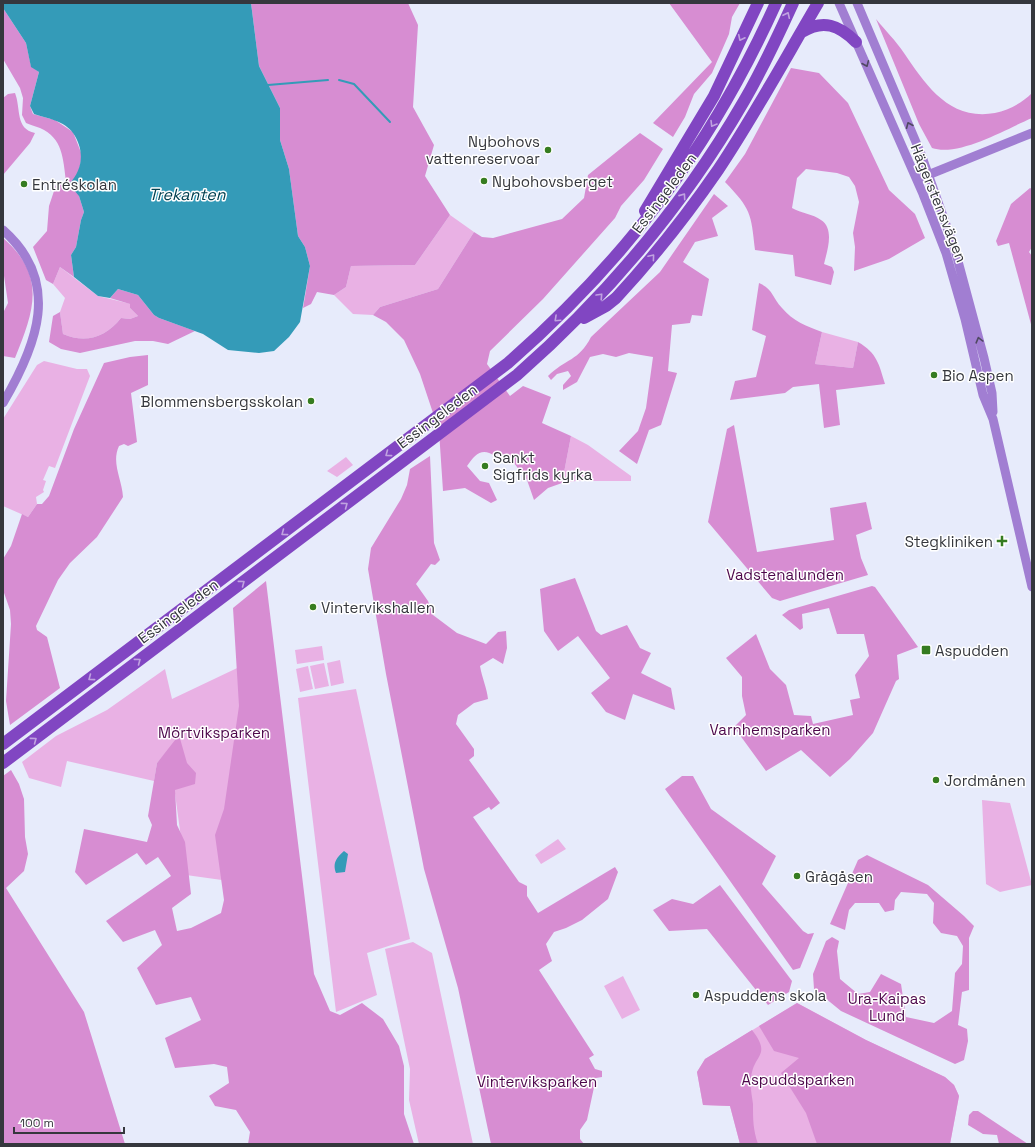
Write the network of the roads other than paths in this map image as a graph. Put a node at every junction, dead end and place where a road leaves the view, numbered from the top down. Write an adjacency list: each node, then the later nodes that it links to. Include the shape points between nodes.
1 (758, 3): 15 (highway, one-way to 15, via 714,96)
2 (776, 3): 15 (highway, Essingeleden, one-way to 15, via 733,91 682,172)
3 (793, 3): 18 (highway, Essingeleden, one-way to 3, via 633,260 709,159 745,100)
4 (818, 3): 9 (highway)
5 (839, 3): 10 (street, Hägerstensvägen)
6 (853, 3): 8 (street)
7 (857, 3): 8 (street, Hägerstensvägen)
8 (865, 22): 12 (street, Hägerstensvägen, one-way to 8)
9 (801, 33): 10 (highway, via 810,27 824,24 838,28); 18 (highway, one-way to 9, via 616,298 668,238 722,163)
10 (856, 42): 13 (street, Hägerstensvägen, one-way to 13)
11 (1032, 133): 12 (street)
12 (928, 174): 13 (street); 16 (street, Hägerstensvägen)
13 (916, 180): 17 (street, Hägerstensvägen)
14 (3, 230): 20 (street, via 30,262 39,303 35,333)
15 (622, 250): 22 (highway, Essingeleden, one-way to 22, via 567,309 508,363)
16 (955, 250): 17 (street); 19 (street, Hägerstensvägen, one-way to 16)
17 (946, 253): 19 (street, Hägerstensvägen)
18 (573, 324): 23 (highway, Essingeleden, one-way to 18, via 517,375)
19 (980, 359): 21 (street, Hägerstensvägen, via 983,395 993,419)
20 (3, 403)
21 (1032, 587)
22 (3, 744)
23 (3, 763)

